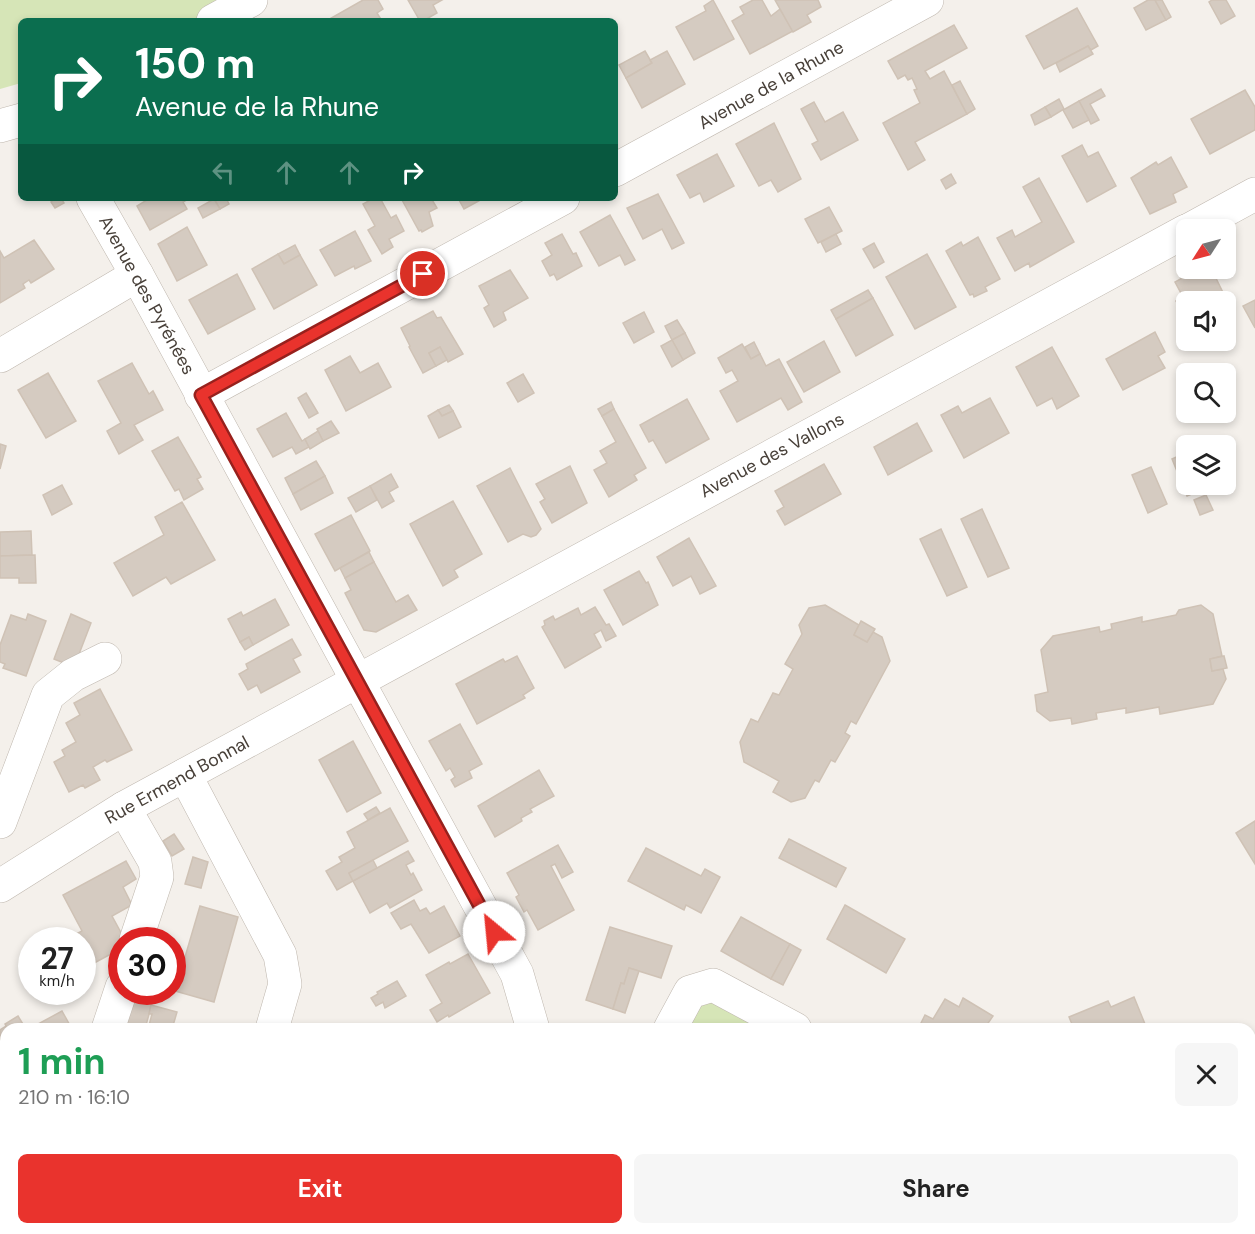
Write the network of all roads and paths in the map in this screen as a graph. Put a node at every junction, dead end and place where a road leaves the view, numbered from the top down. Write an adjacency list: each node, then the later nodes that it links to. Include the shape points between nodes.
1 (251, 0): 3 (street)
2 (927, 0): 6 (street, Avenue de la Rhune)
3 (218, 18)
4 (18, 121): 5 (street)
5 (0, 126)
6 (618, 168)
7 (1255, 194): 10 (street, Avenue des Vallons)
8 (95, 201): 12 (street, Avenue des Pyrénées)
9 (557, 201): 14 (street)
10 (1208, 219)
11 (1176, 237): 16 (street, Avenue des Vallons)
12 (137, 275): 13 (street); 14 (street, Avenue des Pyrénées)
13 (0, 356)
14 (201, 395): 16 (street, Avenue des Pyrénées)
15 (105, 659): 19 (street, via 73,675 48,695)
16 (358, 680): 17 (street, Rue Ermend Bonnal); 25 (street, Avenue des Pyrénées, via 517,974)
17 (185, 775): 18 (street, Rue Ermend Bonnal); 24 (street, via 280,955 285,984)
18 (124, 808): 20 (street, Rue Ermend Bonnal); 21 (street, via 155,862 157,877)
19 (0, 822)
20 (2, 879)
21 (140, 927)
22 (116, 1005): 23 (street)
23 (110, 1023)
24 (274, 1023)
25 (531, 1023)
26 (673, 1023): 27 (street, via 690,992 713,985)
27 (784, 1023)

